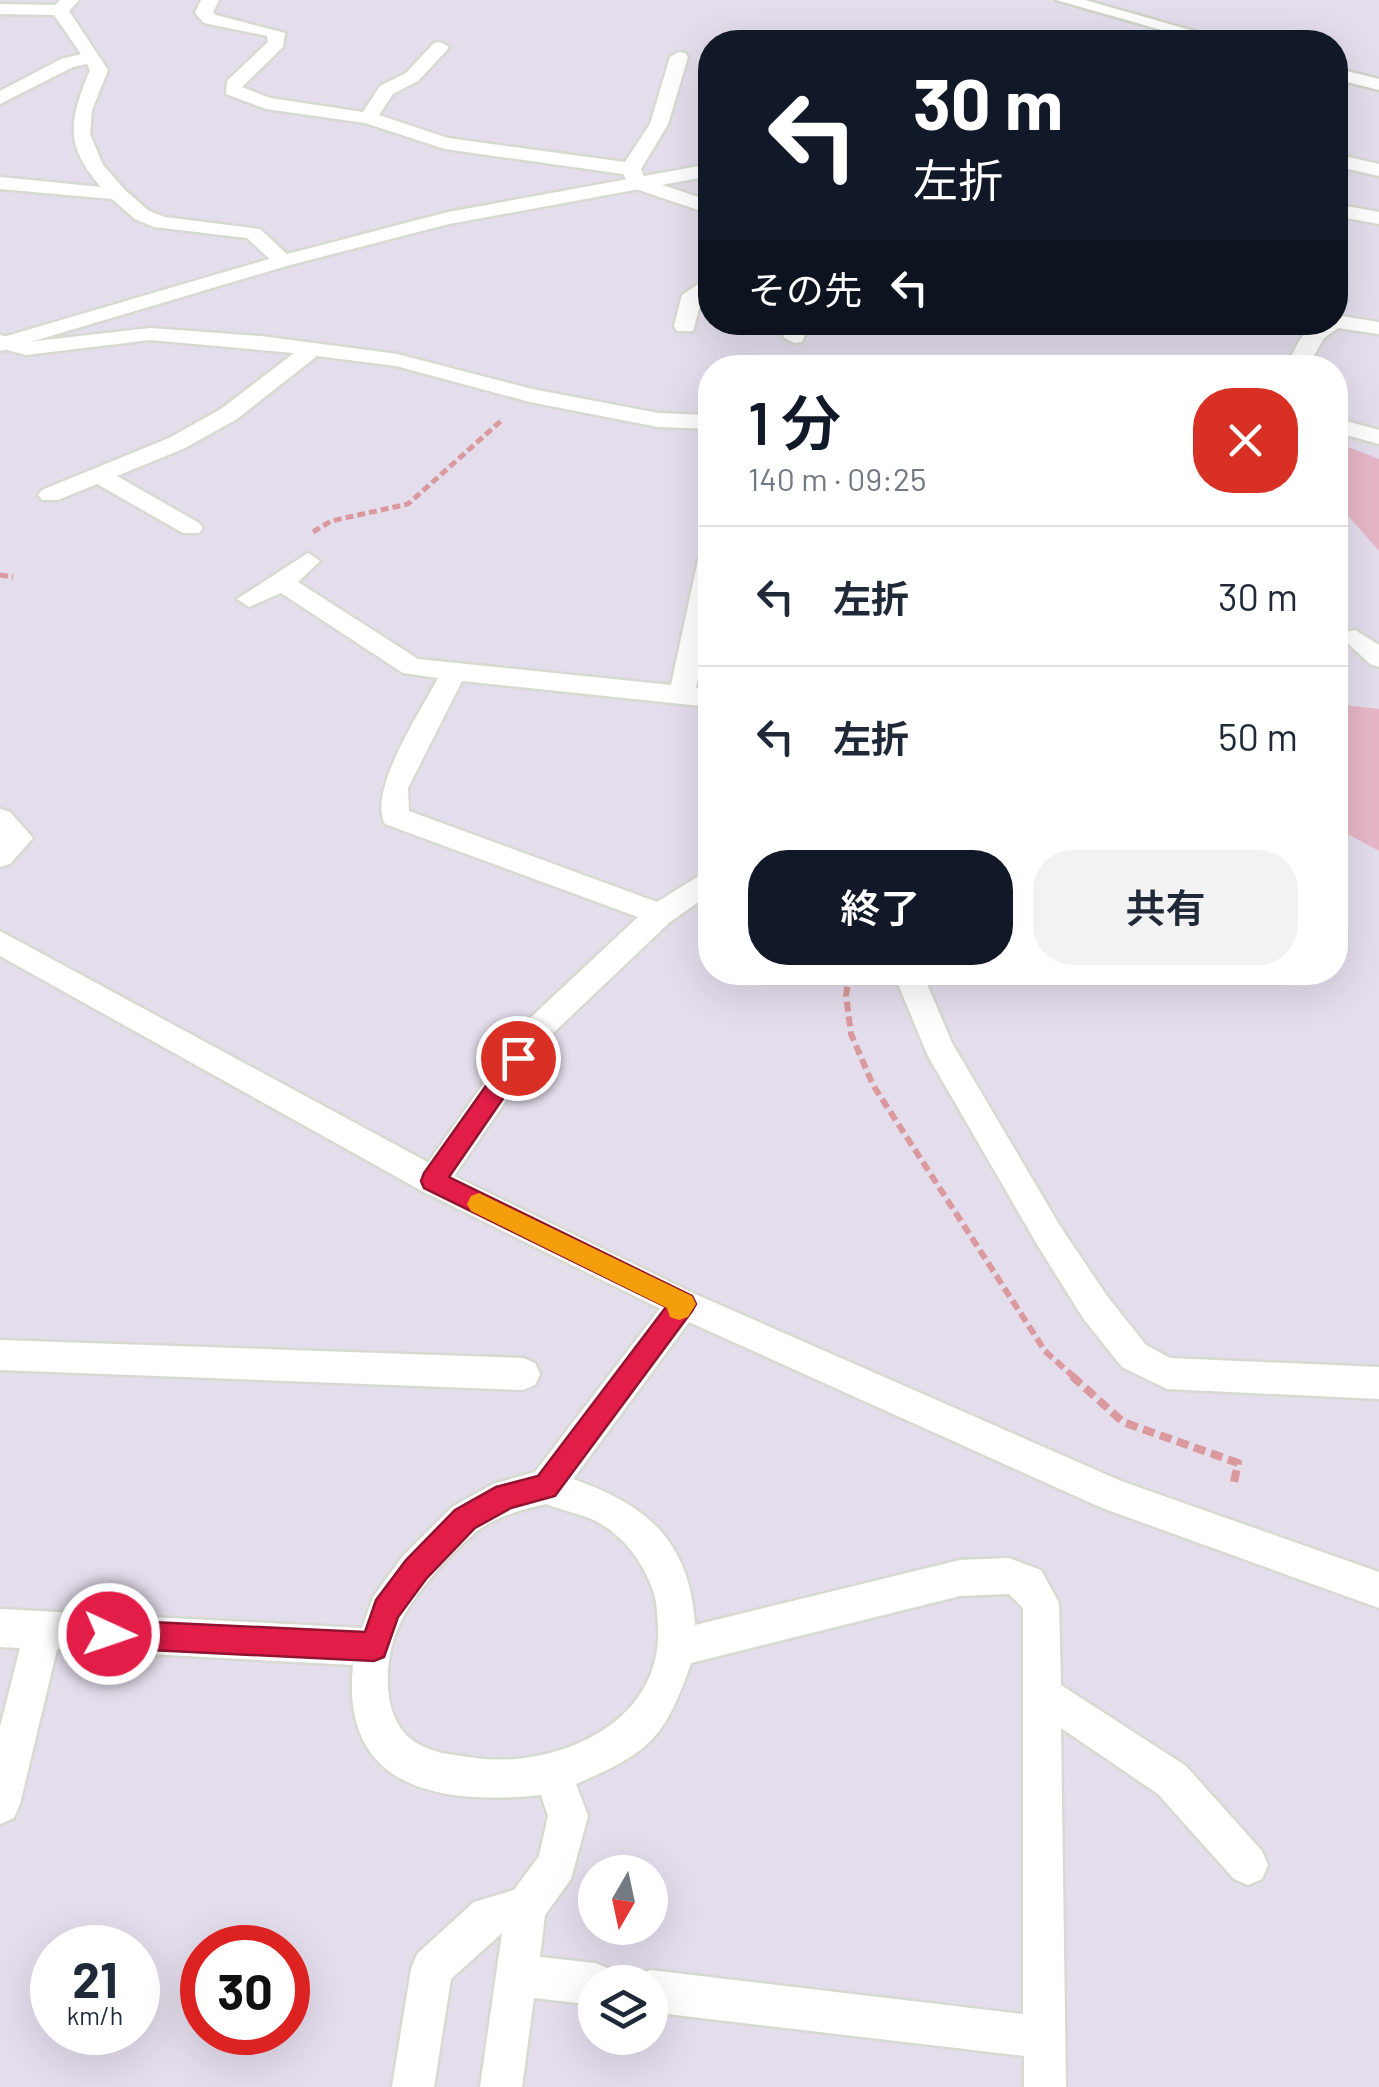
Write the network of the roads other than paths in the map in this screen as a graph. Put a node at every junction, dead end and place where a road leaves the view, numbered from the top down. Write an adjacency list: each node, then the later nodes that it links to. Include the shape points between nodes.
1 (210, 0): 12 (street, via 204,14 210,19 276,34 277,43 232,90)
2 (1066, 0): 5 (street)
3 (65, 5): 4 (street); 7 (street, via 67,29)
4 (0, 9)
5 (1178, 30)
6 (440, 47): 12 (street, via 412,77 386,90)
7 (94, 57): 11 (street, via 66,63); 18 (street, via 99,70 81,134 94,167)
8 (679, 57): 16 (street)
9 (1348, 77): 10 (street)
10 (1379, 85)
11 (0, 98)
12 (368, 118): 16 (street, via 444,143)
13 (1348, 163): 14 (street)
14 (1379, 170)
15 (698, 171): 16 (street)
16 (634, 176): 19 (street); 22 (street)
17 (0, 183): 18 (street)
18 (118, 194): 22 (street, via 161,222 253,233)
19 (698, 203)
20 (1348, 212): 21 (street)
21 (1379, 218)
22 (282, 262): 27 (street)
23 (698, 291): 25 (street)
24 (1348, 324): 26 (street)
25 (684, 326)
26 (1379, 328)
27 (4, 343): 28 (street, via 26,349 150,334)
28 (310, 352): 29 (street, via 397,360 530,395); 32 (street, via 230,414)
29 (698, 422)
30 (1348, 428): 31 (street)
31 (1379, 436)
32 (98, 474): 33 (street); 34 (street)
33 (50, 495)
34 (191, 528)
35 (308, 561): 36 (street)
36 (282, 584): 37 (street); 41 (street, via 412,667)
37 (249, 599)
38 (698, 618): 42 (street)
39 (1355, 638): 40 (street)
40 (1379, 658)
41 (454, 672): 42 (street); 47 (street, via 395,788 395,818)
42 (682, 695): 43 (street)
43 (698, 697)
44 (0, 819): 45 (street, via 19,838)
45 (0, 857)
46 (698, 888): 47 (street)
47 (660, 914): 50 (street, via 539,1028)
48 (0, 942): 50 (street)
49 (912, 985): 54 (street, via 939,1046 1049,1236 1134,1356 1167,1373)
50 (433, 1181): 51 (street)
51 (683, 1304): 55 (street); 56 (street, via 1115,1496)
52 (0, 1355): 53 (street)
53 (524, 1374)
54 (1379, 1383)
55 (546, 1487): 59 (street, via 506,1496 465,1519 386,1610); 60 (street, via 610,1509 652,1545 676,1597)
56 (1379, 1590)
57 (0, 1628): 58 (street)
58 (43, 1630): 59 (street); 63 (street)
59 (374, 1647): 62 (street, via 368,1698 383,1741 420,1770 496,1780)
60 (678, 1648): 61 (street, via 960,1578 1009,1576 1028,1583 1040,1603); 62 (street, via 657,1707 616,1747)
61 (1041, 1701): 64 (street, via 1056,1702 1172,1780); 69 (street)
62 (553, 1774): 65 (street, via 568,1816 557,1865)
63 (0, 1804)
64 (1248, 1864)
65 (526, 1908): 66 (street); 70 (street, via 488,1916 432,1969)
66 (517, 1975): 67 (street); 71 (street)
67 (578, 1982)
68 (668, 1992): 69 (street)
69 (1044, 2037): 72 (street)
70 (413, 2087)
71 (501, 2087)
72 (1044, 2087)

